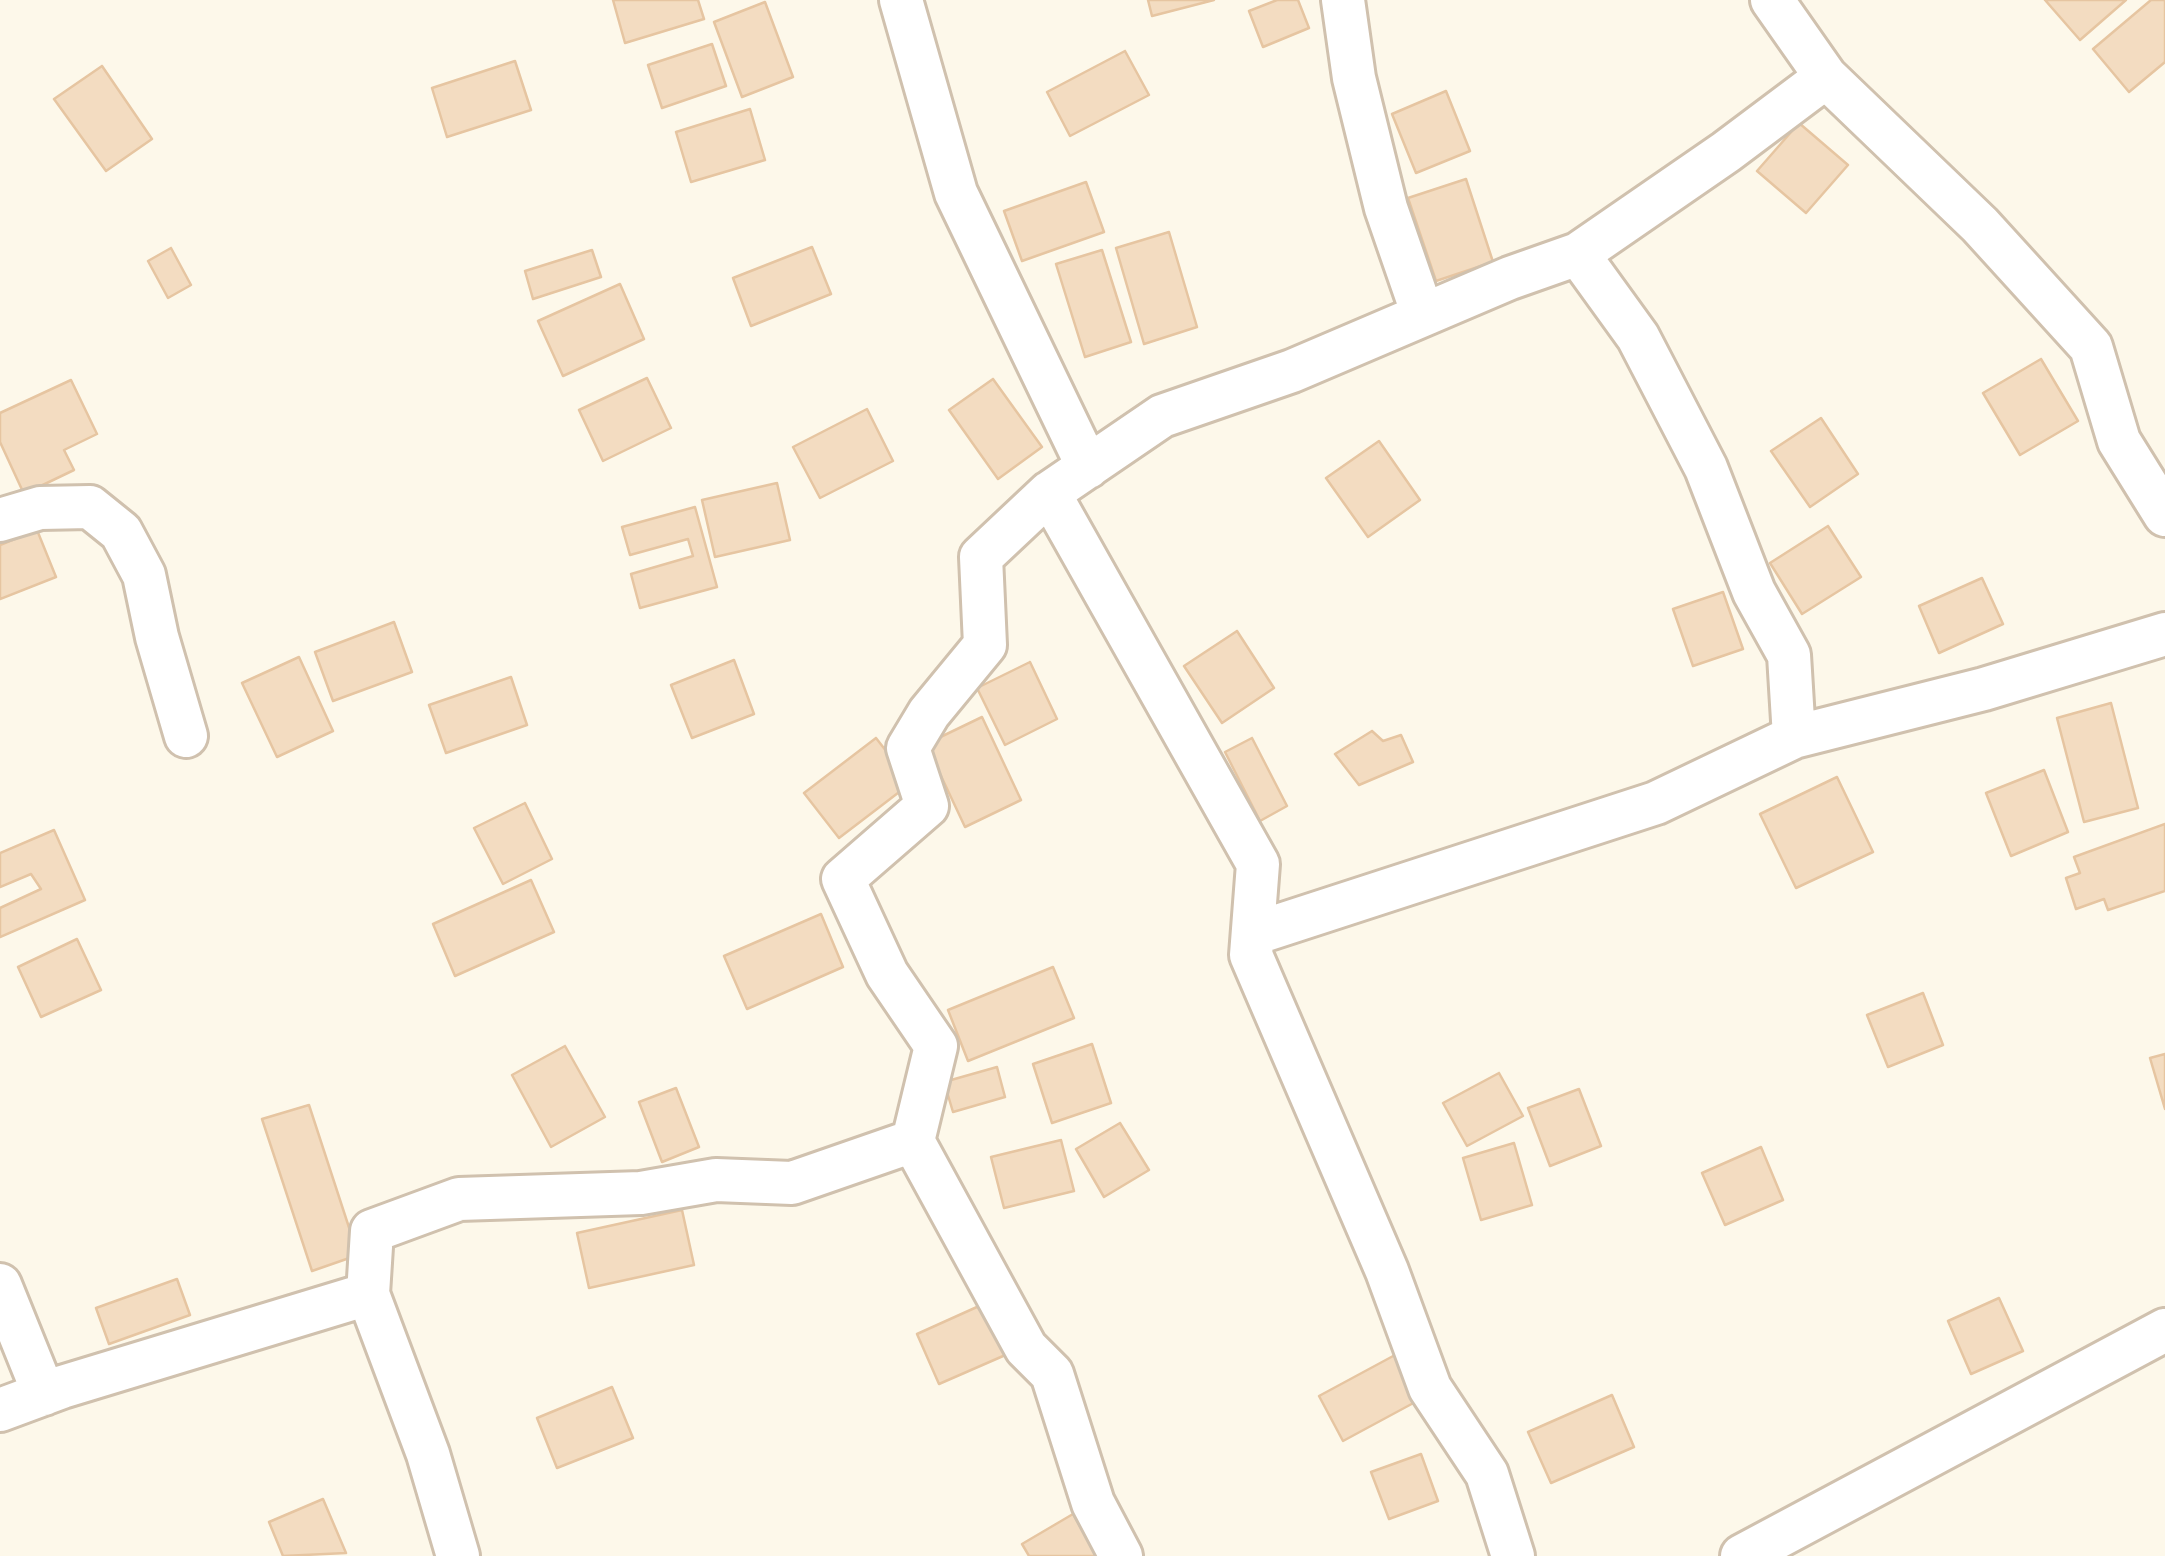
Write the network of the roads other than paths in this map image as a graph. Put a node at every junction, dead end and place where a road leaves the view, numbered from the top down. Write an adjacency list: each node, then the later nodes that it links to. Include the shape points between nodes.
1 (901, 0): 7 (street, via 956,193)
2 (1343, 0): 6 (street, via 1354,78 1386,208)
3 (1772, 0): 4 (street)
4 (1826, 76): 5 (street); 9 (street, via 1980,225 2091,347 2119,441)
5 (1578, 254): 6 (street); 13 (street, via 1638,336 1706,468 1754,592 1789,655)
6 (1423, 315): 7 (street, via 1162,416)
7 (1088, 466): 8 (street)
8 (1050, 493): 14 (street, via 1258,864); 15 (street, via 981,557 985,645 908,748 927,806 843,879 887,974 936,1046)
9 (2165, 515)
10 (0, 520): 12 (street, via 40,508 90,507 120,532 144,575)
11 (2165, 634): 13 (street)
12 (186, 736)
13 (1794, 738): 14 (street, via 1656,803)
14 (1252, 934): 23 (street, via 1251,955 1430,1388 1487,1474)
15 (913, 1142): 17 (street, via 792,1182 716,1180 640,1193 459,1199 372,1231); 22 (street, via 1026,1348 1052,1374 1093,1503)
16 (0, 1285): 19 (street)
17 (368, 1294): 19 (street); 21 (street)
18 (2165, 1330): 24 (street)
19 (44, 1394): 20 (street)
20 (0, 1410)
21 (458, 1556)
22 (1120, 1556)
23 (1512, 1556)
24 (1742, 1556)

